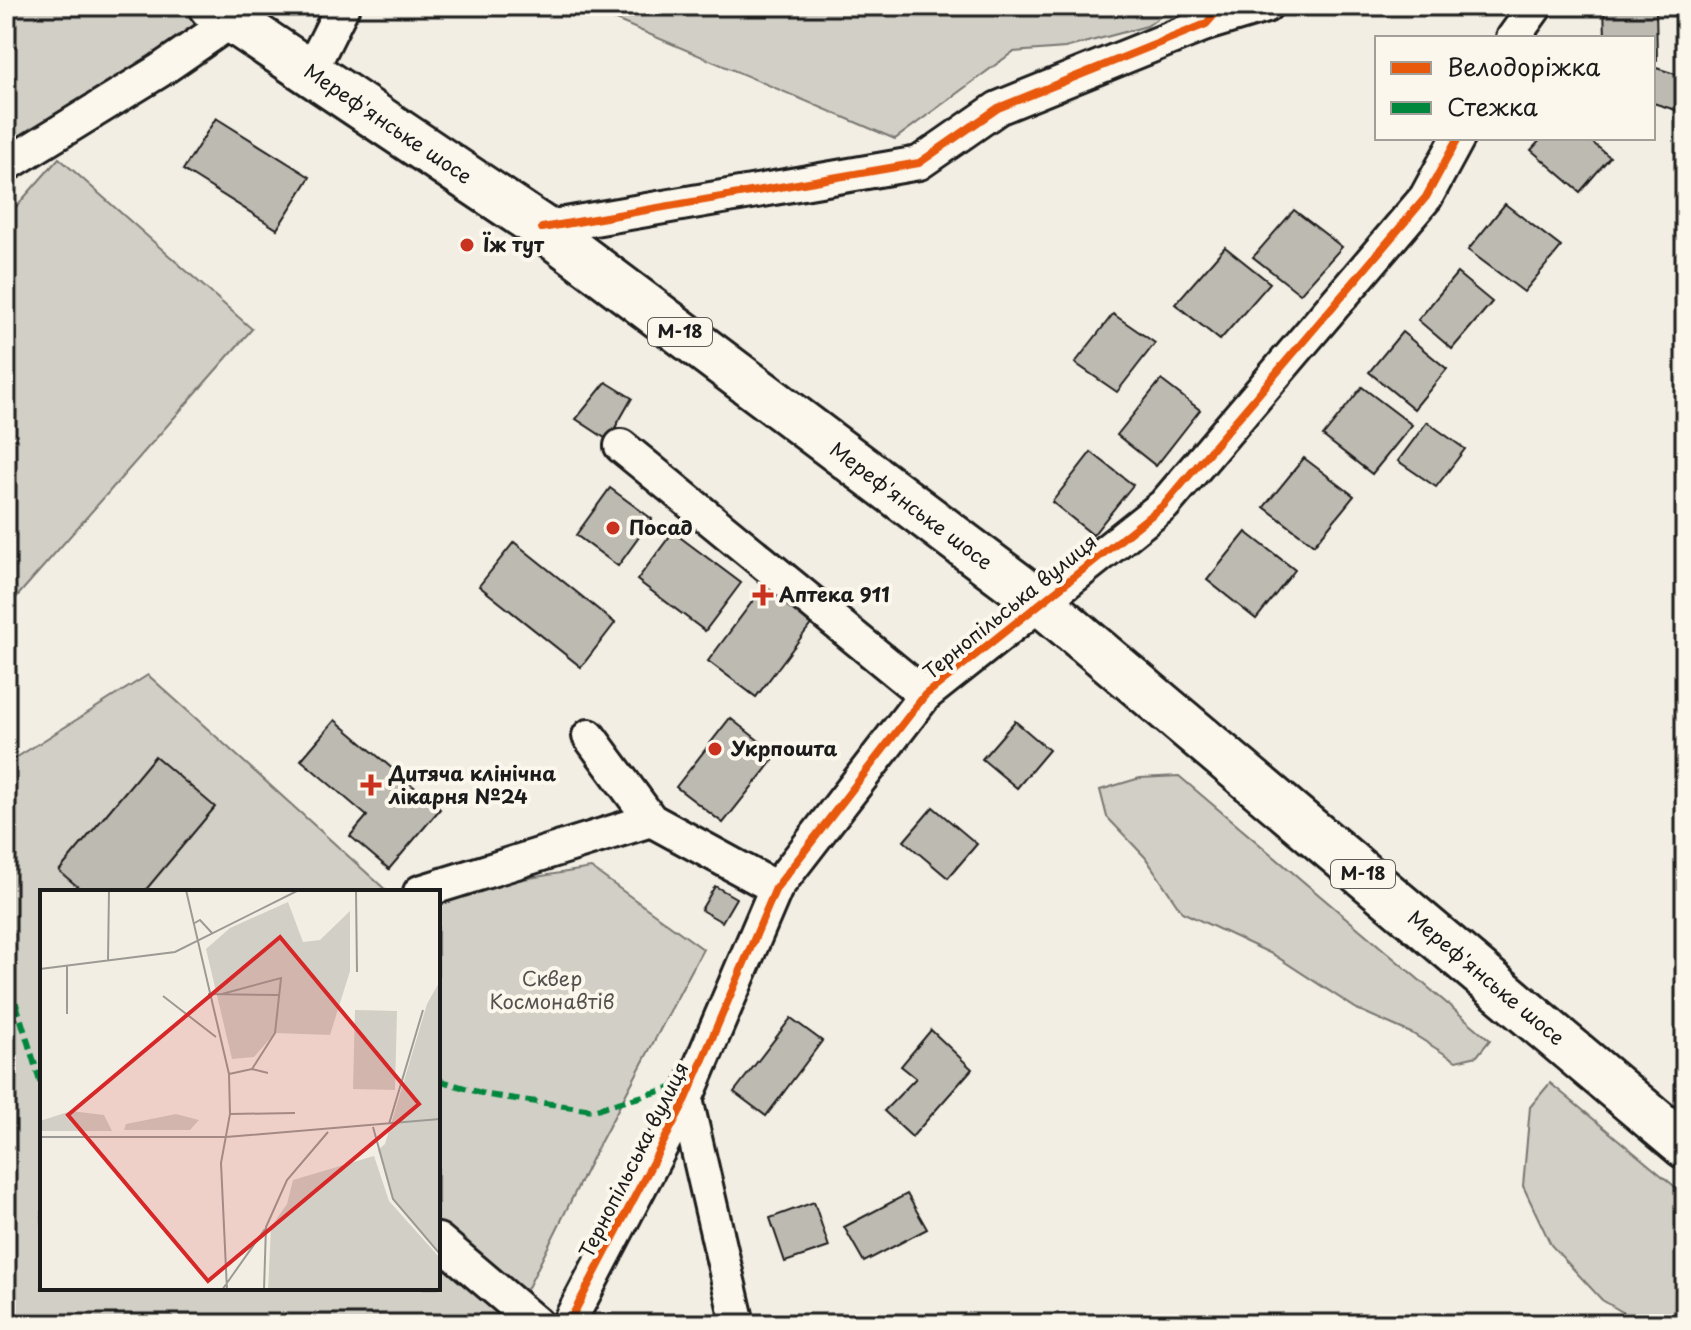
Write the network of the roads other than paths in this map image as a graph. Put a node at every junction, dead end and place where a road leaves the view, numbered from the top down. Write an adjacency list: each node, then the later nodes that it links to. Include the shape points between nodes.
1 (343, 6): 7 (street)
2 (1266, 6): 5 (street)
3 (1536, 6): 6 (street)
4 (222, 13): 7 (highway, Мереф'янське шосе / М-18); 9 (street, via 159,71)
5 (1214, 15): 10 (street, via 998,108 919,163)
6 (1514, 36)
7 (310, 72): 10 (highway, Мереф'янське шосе / М-18)
8 (1457, 140): 12 (street, Тернопільська вулиця, via 1426,197 1164,505)
9 (6, 165)
10 (542, 228): 12 (highway, Мереф'янське шосе / М-18)
11 (621, 446): 13 (street)
12 (1041, 603): 13 (street, Тернопільська вулиця); 19 (highway, Мереф'янське шосе / М-18)
13 (925, 695): 16 (street, Тернопільська вулиця)
14 (589, 736): 15 (street)
15 (651, 820): 16 (street); 17 (street)
16 (776, 888): 18 (street, Тернопільська вулиця)
17 (426, 890)
18 (686, 1099): 24 (street, Тернопільська вулиця); 25 (street)
19 (1685, 1146)
20 (440, 1242): 22 (street)
21 (440, 1269): 22 (street)
22 (494, 1288): 23 (street)
23 (537, 1324)
24 (568, 1324)
25 (738, 1324)

